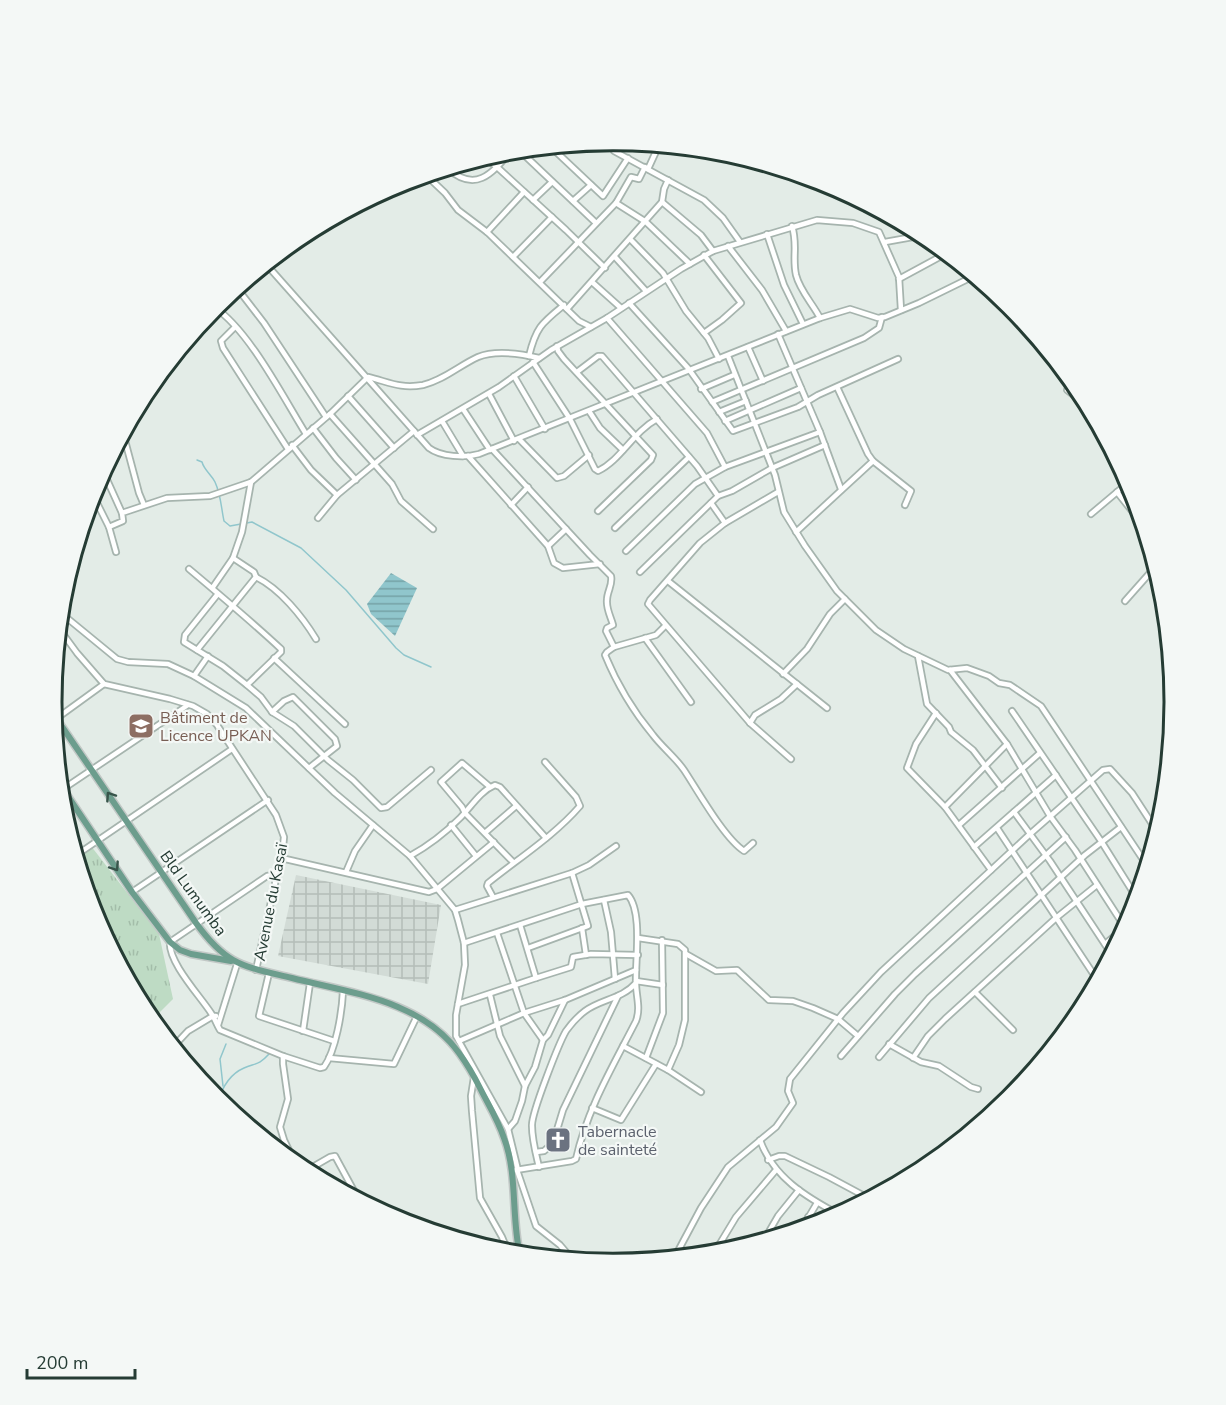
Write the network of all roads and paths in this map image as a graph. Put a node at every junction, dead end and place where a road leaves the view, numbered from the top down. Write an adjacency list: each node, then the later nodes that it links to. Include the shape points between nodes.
1 (614, 151): 5 (street)
2 (655, 153): 9 (street)
3 (558, 154): 14 (street)
4 (528, 158): 13 (street)
5 (628, 158): 9 (street); 14 (street, via 603,196)
6 (500, 163): 8 (street)
7 (493, 165): 8 (street)
8 (496, 167): 10 (street, via 468,181); 15 (street)
9 (647, 168): 11 (street); 19 (street, via 639,179 631,177)
10 (455, 174)
11 (668, 180): 18 (street); 29 (street, via 711,206)
12 (432, 182): 24 (street, via 458,210)
13 (552, 182): 16 (street); 17 (street)
14 (591, 185): 17 (street)
15 (524, 192): 16 (street); 24 (street)
16 (533, 200): 20 (street)
17 (573, 201): 22 (street)
18 (662, 202): 21 (street); 32 (street, via 701,235)
19 (616, 203): 21 (street); 22 (street)
20 (552, 217): 28 (street); 34 (street)
21 (646, 222): 27 (street); 37 (street)
22 (596, 223): 28 (street)
23 (792, 226): 25 (street); 30 (street, via 817,220 846,221 877,230); 54 (street, via 797,278)
24 (487, 232): 34 (street)
25 (767, 234): 29 (street); 56 (street, via 784,285)
26 (909, 238): 30 (street)
27 (631, 240): 35 (street); 40 (street)
28 (579, 242): 38 (street); 43 (street)
29 (740, 242): 31 (street)
30 (885, 242): 41 (street)
31 (728, 246): 32 (street); 59 (street, via 762,290)
32 (713, 251): 33 (street)
33 (704, 255): 37 (street); 61 (street, via 741,303)
34 (513, 257): 43 (street)
35 (615, 257): 38 (street); 45 (street)
36 (938, 258): 41 (street)
37 (690, 264): 40 (street)
38 (605, 268): 44 (street)
39 (271, 270): 76 (street)
40 (666, 278): 45 (street); 61 (street)
41 (899, 279): 50 (street)
42 (967, 279): 50 (street)
43 (540, 282): 48 (street)
44 (592, 282): 48 (street); 49 (street)
45 (646, 291): 47 (street)
46 (242, 295): 94 (street)
47 (629, 303): 49 (street); 72 (street)
48 (566, 307): 55 (street); 65 (street, via 540,325)
49 (621, 308): 53 (street)
50 (901, 310): 52 (street)
51 (222, 314): 57 (street)
52 (882, 317): 54 (street, via 850,309); 71 (street, via 879,328 864,338)
53 (608, 318): 58 (street); 78 (street)
54 (820, 318): 56 (street)
55 (579, 321): 58 (street); 60 (street)
56 (803, 324): 59 (street)
57 (235, 327): 104 (street, via 258,356); 109 (street, via 222,338 223,348)
58 (592, 327): 60 (street)
59 (786, 331): 62 (street)
60 (579, 333): 64 (street)
61 (704, 333): 68 (street)
62 (778, 333): 63 (street); 71 (street)
63 (748, 347): 66 (street); 77 (street)
64 (557, 349): 67 (street); 73 (street)
65 (529, 356): 67 (street); 76 (street, via 481,356 423,385 396,386)
66 (728, 356): 68 (street); 74 (street)
67 (539, 358): 70 (street)
68 (719, 359): 72 (street)
69 (897, 359): 79 (street)
70 (533, 362): 75 (street); 96 (street)
71 (792, 368): 77 (street); 80 (street)
72 (689, 370): 78 (street); 81 (street)
73 (577, 372): 83 (street, via 601,355); 89 (street)
74 (734, 375): 81 (street); 82 (street)
75 (514, 376): 84 (street); 101 (street)
76 (368, 377): 85 (street); 103 (street)
77 (763, 381): 82 (street)
78 (662, 382): 83 (street); 119 (street, via 707,433)
79 (837, 387): 88 (street); 117 (street)
80 (801, 388): 88 (street); 91 (street)
81 (701, 389): 87 (street)
82 (741, 391): 86 (street); 87 (street)
83 (635, 393): 89 (street); 95 (street)
84 (489, 394): 90 (street); 106 (street)
85 (348, 396): 94 (street); 110 (street)
86 (746, 401): 91 (street); 93 (street)
87 (712, 402): 93 (street)
88 (808, 402): 99 (street); 102 (street)
89 (606, 404): 92 (street); 105 (street)
90 (463, 409): 98 (street); 111 (street)
91 (750, 410): 97 (street); 99 (street)
92 (590, 411): 96 (street); 112 (street, via 600,428)
93 (719, 412): 97 (street)
94 (328, 415): 100 (street); 118 (street)
95 (657, 418): 105 (street); 116 (street)
96 (570, 419): 101 (street); 114 (street)
97 (725, 420): 99 (street, via 734,431)
98 (442, 421): 103 (street); 115 (street)
99 (755, 423): 113 (street)
100 (313, 428): 104 (street); 122 (street)
101 (545, 429): 106 (street)
102 (820, 432): 108 (street); 113 (street)
103 (416, 433): 110 (street); 115 (street, via 432,451)
104 (306, 434): 109 (street)
105 (635, 435): 112 (street); 138 (street, via 653,455 652,459)
106 (517, 440): 111 (street); 114 (street, via 557,478)
107 (126, 444): 134 (street)
108 (825, 446): 120 (street); 127 (street)
109 (290, 447): 124 (street); 130 (street)
110 (394, 448): 118 (street)
111 (494, 448): 115 (street); 125 (street)
112 (623, 450): 114 (street, via 598,471)
113 (766, 451): 119 (street); 120 (street)
114 (589, 455)
115 (466, 456): 135 (street)
116 (689, 457): 121 (street); 144 (street)
117 (873, 461): 127 (street); 136 (street, via 911,491)
118 (374, 463): 122 (street); 145 (street, via 405,505)
119 (725, 467): 121 (street)
120 (772, 468): 128 (street); 131 (street)
121 (707, 478): 131 (street); 150 (street, via 693,486)
122 (356, 480): 130 (street)
123 (108, 481): 139 (street)
124 (251, 482): 134 (street, via 210,496 175,496); 151 (street)
125 (528, 488): 135 (street); 146 (street)
126 (1122, 488): 129 (street)
127 (841, 489): 147 (street)
128 (778, 492): 142 (street); 147 (street)
129 (1117, 492): 137 (street); 140 (street)
130 (337, 495): 141 (street)
131 (718, 496): 132 (street)
132 (711, 503): 142 (street); 154 (street)
133 (98, 505): 143 (street)
134 (144, 505): 139 (street)
135 (511, 505): 148 (street)
136 (905, 505)
137 (1128, 506)
138 (598, 511)
139 (122, 513): 143 (street, via 123,521)
140 (1091, 514)
141 (318, 518)
142 (725, 523): 157 (street, via 700,543)
143 (109, 526): 149 (street)
144 (615, 528)
145 (433, 529)
146 (566, 529): 148 (street); 152 (street)
147 (796, 532): 160 (street)
148 (548, 546): 152 (street, via 554,563 561,568)
149 (116, 552)
150 (626, 552)
151 (233, 558): 156 (street, via 256,573); 158 (street)
152 (600, 564): 168 (street, via 612,579 607,598 613,625 606,631)
153 (189, 569): 158 (street)
154 (640, 572)
155 (1149, 574): 161 (street)
156 (256, 577): 162 (street); 167 (street, via 284,599)
157 (668, 581): 164 (street, via 648,603); 174 (street)
158 (213, 587): 159 (street)
159 (217, 595): 162 (street); 169 (street, via 184,638)
160 (845, 599): 171 (street, via 876,630); 174 (street)
161 (1125, 601)
162 (232, 606): 169 (street); 172 (street, via 281,649)
163 (68, 620): 175 (street, via 117,659 168,664)
164 (665, 626): 166 (street, via 656,635); 188 (street)
165 (65, 638): 176 (street)
166 (645, 638): 168 (street); 180 (street)
167 (316, 639)
168 (614, 647): 230 (street, via 605,656 637,715 682,767 734,842 744,851)
169 (197, 650): 170 (street)
170 (208, 656): 175 (street); 178 (street)
171 (918, 656): 173 (street); 186 (street, via 927,703)
172 (274, 658): 178 (street); 189 (street)
173 (950, 670): 191 (street); 203 (street, via 969,668 1035,700 1052,719)
174 (783, 674): 177 (street)
175 (194, 676): 198 (street, via 246,708)
176 (104, 684): 179 (street, Avenue du Kasaï); 187 (street)
177 (797, 684): 182 (street); 188 (street)
178 (247, 685): 185 (street)
179 (178, 702): 181 (street, Avenue du Kasaï); 184 (street)
180 (692, 702)
181 (188, 705): 184 (street); 192 (street, Avenue du Kasaï, via 207,714)
182 (828, 708)
183 (1012, 711): 193 (street)
184 (177, 712): 200 (street)
185 (272, 712): 194 (street, via 294,726); 194 (street, via 293,697 338,744)
186 (936, 713): 197 (street); 212 (street, via 907,765)
187 (62, 715)
188 (750, 723): 195 (street)
189 (345, 724)
190 (63, 731): 200 (main road, Bld Lumumba)
191 (1007, 744): 197 (street); 199 (street)
192 (232, 749): 209 (street, Avenue du Kasaï); 216 (street)
193 (1040, 753): 199 (street); 202 (street)
194 (324, 757): 198 (street); 201 (street, via 383,809)
195 (791, 759)
196 (545, 762): 226 (street, via 580,804)
197 (986, 767): 206 (street); 212 (street)
198 (309, 768): 218 (street)
199 (1021, 768): 206 (street); 207 (street)
200 (92, 770): 204 (street); 216 (main road, Bld Lumumba, one-way to 200)
201 (431, 770)
202 (1056, 775): 207 (street); 208 (street)
203 (1091, 780): 208 (street); 217 (street, via 1103,770 1113,772); 221 (street)
204 (68, 784)
205 (490, 787): 211 (street, via 500,787); 213 (street); 213 (street, via 462,763 441,782)
206 (1002, 788): 220 (street)
207 (1036, 792): 214 (street); 215 (street)
208 (1071, 798): 215 (street); 228 (street)
209 (268, 800): 238 (street, Avenue du Kasaï, via 284,837); 243 (street)
210 (71, 803): 227 (main road, Bld Lumumba)
211 (516, 806): 223 (street); 226 (street)
212 (945, 807): 220 (street)
213 (465, 813): 219 (street); 223 (street)
214 (1014, 813): 222 (street); 224 (street)
215 (1050, 816): 224 (street); 225 (street)
216 (127, 821): 227 (street); 243 (main road, Bld Lumumba)
217 (1151, 822)
218 (373, 825): 236 (street); 244 (street)
219 (451, 825): 236 (street); 237 (street)
220 (959, 825): 232 (street)
221 (1121, 827): 228 (street); 239 (street)
222 (997, 828): 232 (street); 234 (street)
223 (486, 832): 229 (street)
224 (1030, 834): 234 (street); 235 (street)
225 (1066, 837): 235 (street); 240 (street)
226 (546, 838): 241 (street)
227 (98, 840): 233 (street); 252 (main road, Bld Lumumba, one-way to 252)
228 (1101, 841): 240 (street); 251 (street)
229 (494, 842): 237 (street); 241 (street)
230 (753, 843)
231 (616, 846): 245 (street)
232 (974, 847): 242 (street)
233 (82, 851)
234 (1011, 851): 242 (street); 246 (street)
235 (1046, 855): 246 (street); 248 (street)
236 (410, 856): 250 (street)
237 (476, 856): 250 (street)
238 (281, 858): 244 (street); 247 (street, Avenue du Kasaï)
239 (1142, 858)
240 (1081, 859): 248 (street); 249 (street)
241 (513, 862): 254 (street, via 487,884)
242 (991, 870): 298 (street, via 888,966)
243 (161, 872): 252 (street); 261 (main road, Bld Lumumba)
244 (346, 872): 250 (street, via 429,892)
245 (572, 873): 254 (street); 257 (street)
246 (1026, 873): 253 (street); 303 (street, via 929,961)
247 (278, 874): 261 (street, via 267,876); 278 (street, Avenue du Kasaï)
248 (1061, 878): 253 (street); 256 (street)
249 (1096, 885): 256 (street); 260 (street)
250 (437, 889): 258 (street)
251 (1131, 891)
252 (132, 892): 268 (main road, Bld Lumumba)
253 (1041, 896): 259 (street); 308 (street, via 929,998)
254 (493, 897): 258 (street)
255 (604, 900): 257 (street); 265 (street, via 630,896); 275 (street)
256 (1076, 901): 259 (street); 270 (street)
257 (582, 904): 262 (street); 263 (street, via 589,924)
258 (454, 910): 269 (street)
259 (1056, 918): 281 (street); 289 (street)
260 (1121, 919)
261 (196, 923): 268 (street); 277 (main road, Bld Lumumba, via 212,944)
262 (520, 925): 264 (street); 272 (street)
263 (582, 928): 272 (street); 274 (street)
264 (497, 933): 269 (street); 287 (street)
265 (638, 938): 267 (street); 276 (street)
266 (1111, 939): 270 (street)
267 (662, 940): 273 (street, via 683,946); 286 (street)
268 (170, 942): 277 (main road, Bld Lumumba, via 191,954); 296 (street, via 175,961)
269 (464, 943): 293 (street, via 465,965)
270 (1105, 944): 271 (street)
271 (1107, 947)
272 (528, 948): 282 (street)
273 (686, 954): 298 (street, via 716,971 736,970 769,1000 798,1002); 317 (street, via 686,1020)
274 (586, 955): 275 (street); 282 (street, via 572,958 571,967)
275 (614, 955): 276 (street); 283 (street)
276 (638, 955): 279 (street)
277 (235, 963): 278 (main road); 295 (street)
278 (256, 970): 280 (main road)
279 (636, 970): 283 (street); 284 (street)
280 (269, 973): 285 (main road); 301 (street, via 259,1016)
281 (1093, 974)
282 (536, 978): 287 (street)
283 (615, 979): 292 (street)
284 (636, 982): 286 (street); 291 (street); 309 (street, via 638,1015)
285 (310, 983): 288 (main road); 301 (street)
286 (663, 986): 315 (street, via 663,1013)
287 (514, 987): 290 (street); 294 (street)
288 (343, 991): 297 (main road, via 382,1000); 306 (street)
289 (975, 992): 302 (street); 314 (street, via 937,1026)
290 (490, 995): 293 (street); 300 (street)
291 (618, 996): 327 (street, via 563,1110 553,1143); 327 (street, via 584,1012 562,1038 532,1121)
292 (566, 1000): 294 (street); 304 (street)
293 (458, 1004): 307 (street, via 455,1029)
294 (524, 1013): 300 (street); 304 (street)
295 (221, 1014): 296 (street); 299 (street)
296 (213, 1016): 299 (street); 305 (street)
297 (417, 1016): 313 (street, via 394,1064); 318 (main road, via 452,1044)
298 (838, 1019): 303 (street); 325 (street, via 790,1079 791,1107)
299 (218, 1025): 310 (street, via 220,1030)
300 (496, 1025): 307 (street); 319 (street)
301 (303, 1030): 306 (street)
302 (1013, 1030)
303 (858, 1036): 311 (street)
304 (543, 1040): 319 (street)
305 (178, 1041)
306 (334, 1041): 313 (street)
307 (459, 1041): 320 (street)
308 (889, 1044): 312 (street); 314 (street)
309 (623, 1046): 315 (street); 323 (street)
310 (283, 1056): 313 (street, via 320,1068); 326 (street, via 288,1100 280,1127)
311 (841, 1056)
312 (879, 1057)
313 (329, 1058)
314 (913, 1058): 321 (street, via 939,1066)
315 (646, 1059): 316 (street)
316 (656, 1064): 317 (street); 323 (street, via 621,1120)
317 (668, 1070): 322 (street)
318 (474, 1077): 320 (main road); 340 (street, via 471,1096 480,1198)
319 (525, 1086): 324 (street, via 515,1121)
320 (483, 1087): 324 (street); 331 (main road)
321 (978, 1089)
322 (701, 1092)
323 (592, 1108): 330 (street, via 576,1159)
324 (508, 1129): 331 (street)
325 (760, 1140): 328 (street); 343 (street, via 728,1167 700,1208)
326 (285, 1144)
327 (536, 1152): 330 (street)
328 (768, 1160): 332 (street); 335 (street, via 785,1156)
329 (315, 1166): 333 (street, via 335,1156)
330 (539, 1167): 331 (street)
331 (515, 1170): 342 (main road); 344 (street, via 536,1226)
332 (776, 1170): 334 (street); 341 (street, via 736,1217)
333 (353, 1188)
334 (799, 1190): 336 (street); 339 (street)
335 (862, 1195)
336 (817, 1203): 337 (street); 338 (street)
337 (829, 1210)
338 (808, 1217)
339 (769, 1231)
340 (504, 1243)
341 (720, 1243)
342 (519, 1245)
343 (679, 1250)
344 (566, 1252)

